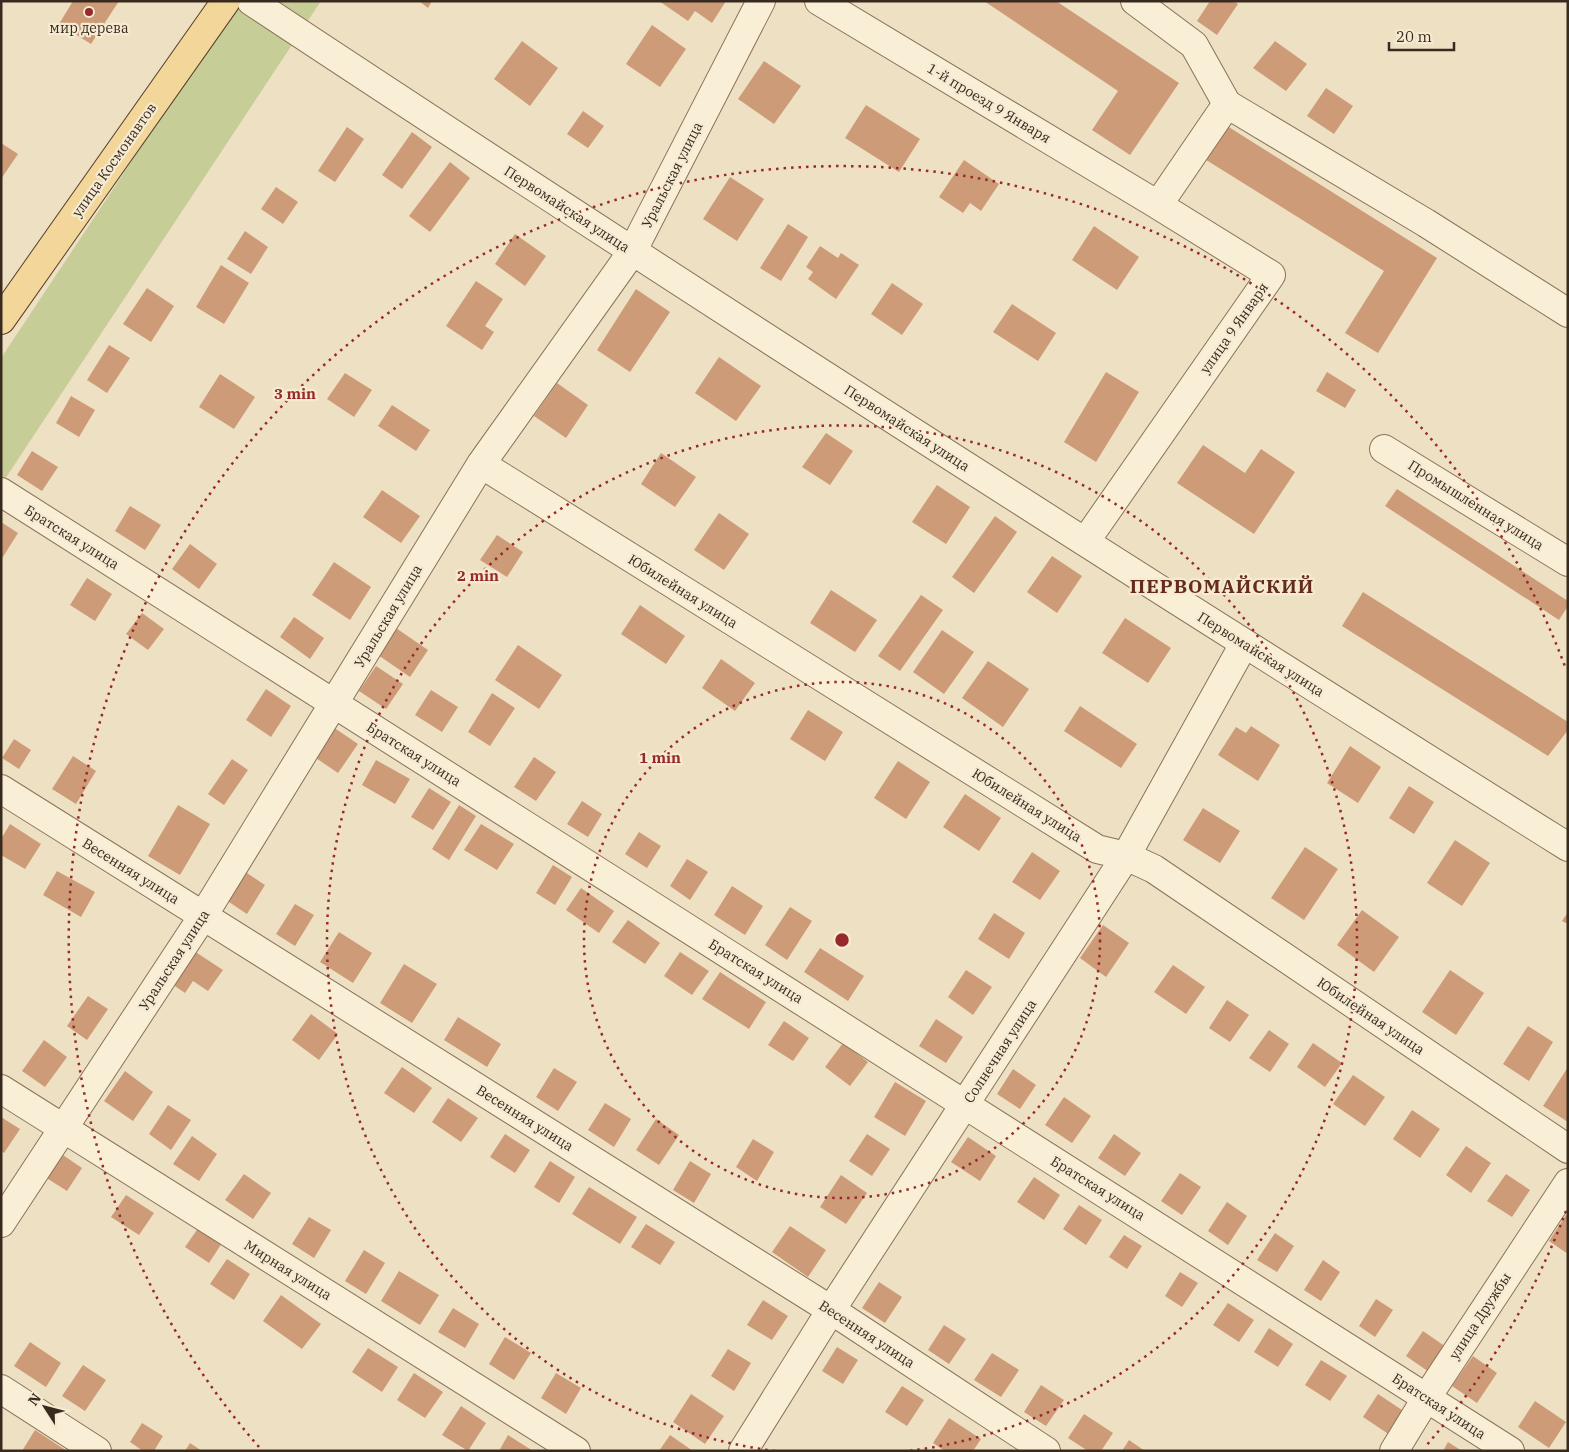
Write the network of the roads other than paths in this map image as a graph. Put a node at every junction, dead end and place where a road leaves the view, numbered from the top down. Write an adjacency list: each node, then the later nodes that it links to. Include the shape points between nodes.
1 (226, 1): 10 (main road, улица Космонавтов)
2 (251, 1): 8 (street, Первомайская улица)
3 (761, 1): 8 (street, Уральская улица)
4 (819, 1): 7 (street, 1-й проезд 9 Января)
5 (1135, 1): 6 (street, via 1194,44)
6 (1227, 104): 7 (street); 9 (street, via 1426,223)
7 (1158, 205): 14 (street, улица 9 Января, via 1271,275)
8 (632, 252): 12 (street, Уральская улица); 14 (street, Первомайская улица)
9 (1568, 313)
10 (1, 320)
11 (1384, 449): 15 (street, Промышленная улица)
12 (481, 464): 17 (street, Уральская улица); 20 (street, Юбилейная улица, via 1097,849)
13 (1, 492): 17 (street, Братская улица)
14 (1085, 542): 16 (street, Первомайская улица)
15 (1568, 562)
16 (1244, 644): 19 (street, Первомайская улица); 20 (street, Солнечная улица)
17 (335, 703): 21 (street, Уральская улица); 23 (street, Братская улица)
18 (1, 789): 21 (street, Весенняя улица)
19 (1568, 848)
20 (1126, 856): 23 (street, Солнечная улица); 25 (street, Юбилейная улица, via 1154,869)
21 (203, 916): 24 (street, Уральская улица); 28 (street, Весенняя улица)
22 (1, 1089): 24 (street, Мирная улица)
23 (966, 1105): 28 (street, Солнечная улица); 30 (street, Братская улица)
24 (63, 1129): 27 (street, Уральская улица); 32 (street, Мирная улица)
25 (1568, 1149)
26 (1568, 1183): 30 (street, улица Дружбы)
27 (1, 1223)
28 (831, 1310): 33 (street, Солнечная улица); 34 (street, Весенняя улица)
29 (1, 1389): 31 (street)
30 (1427, 1398): 35 (street, улица Дружбы); 36 (street, Братская улица)
31 (97, 1451)
32 (576, 1451)
33 (743, 1451)
34 (1046, 1451)
35 (1394, 1451)
36 (1510, 1451)

